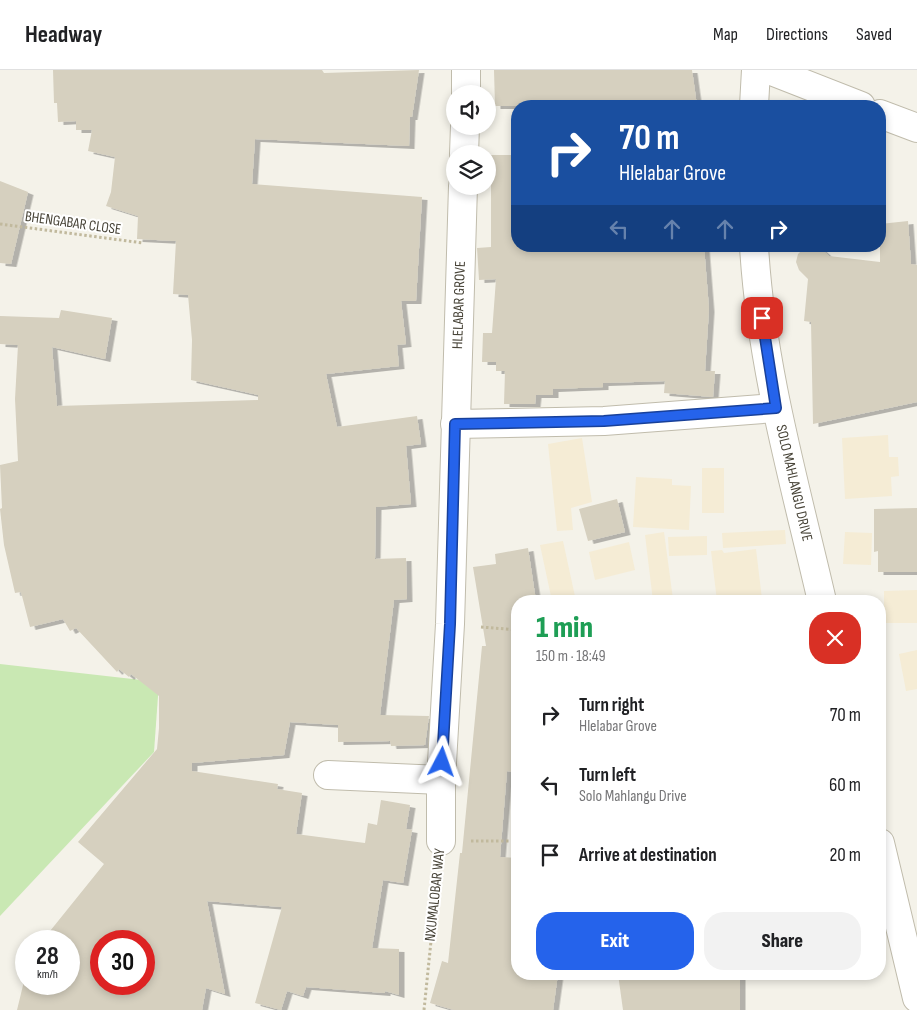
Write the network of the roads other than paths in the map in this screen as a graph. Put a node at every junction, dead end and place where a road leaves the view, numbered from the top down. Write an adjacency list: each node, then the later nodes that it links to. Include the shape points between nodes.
1 (466, 70): 4 (street)
2 (756, 70): 5 (street)
3 (769, 70): 6 (street)
4 (466, 85)
5 (754, 100)
6 (846, 100)
7 (886, 116): 8 (street)
8 (917, 128)
9 (463, 195): 12 (street, HLELABAR GROVE)
10 (755, 252): 11 (street, SOLO MAHLANGU DRIVE)
11 (776, 408): 12 (street, via 604,421); 13 (street, SOLO MAHLANGU DRIVE)
12 (455, 424): 15 (street, HLELABAR GROVE, via 450,624)
13 (821, 595)
14 (328, 774): 15 (street)
15 (441, 780): 16 (street, NXUMALOBAR WAY)
16 (441, 841)
17 (886, 868): 18 (street)
18 (917, 998)

